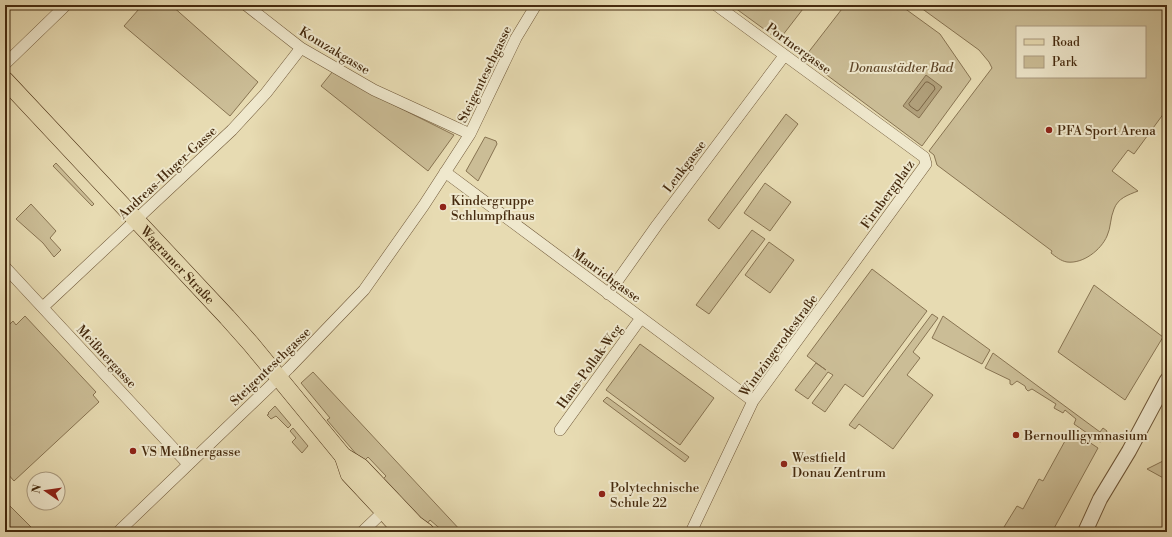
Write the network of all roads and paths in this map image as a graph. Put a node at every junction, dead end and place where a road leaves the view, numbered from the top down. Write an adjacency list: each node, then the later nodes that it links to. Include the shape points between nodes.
1 (66, 5): 7 (street)
2 (246, 5): 5 (street, Komzakgasse)
3 (536, 5): 9 (street, Steigenteschgasse, via 516,38)
4 (716, 5): 6 (street, Portnergasse)
5 (301, 48): 9 (street, Komzakgasse, via 392,99); 12 (street, Andreas-Huger-Gasse, via 266,93 232,130)
6 (784, 56): 10 (street, Portnergasse); 15 (street, Lenkgasse)
7 (5, 64)
8 (5, 80): 12 (main road, Wagramer Straße)
9 (470, 134): 11 (street, Steigenteschgasse)
10 (924, 157): 13 (street, Firnbergplatz, via 926,164)
11 (445, 172): 15 (street, Maurichgasse); 18 (street, Steigenteschgasse, via 364,290)
12 (137, 220): 16 (street, Andreas-Huger-Gasse); 18 (main road, Wagramer Straße, via 227,317)
13 (867, 245): 20 (street, Wintzingerodestraße)
14 (5, 267): 16 (street, Meißnergasse)
15 (608, 294): 17 (street, Maurichgasse)
16 (43, 307): 23 (street, Meißnergasse)
17 (641, 318): 20 (street, Maurichgasse); 21 (street, Hans-Pollak-Weg)
18 (279, 378): 22 (main road, Wagramer Straße); 23 (street, Steigenteschgasse)
19 (1167, 380): 30 (street, via 1100,499)
20 (753, 401): 29 (street, Wintzingerodestraße)
21 (560, 430)
22 (343, 456): 24 (main road, Wagramer Straße, via 349,474); 28 (main road, Wagramer Straße, via 361,467 415,524)
23 (188, 464): 25 (street, Steigenteschgasse)
24 (384, 512): 26 (street); 27 (main road, Wagramer Straße)
25 (118, 532)
26 (362, 532)
27 (403, 532)
28 (426, 532)
29 (691, 532)
30 (1085, 532)

